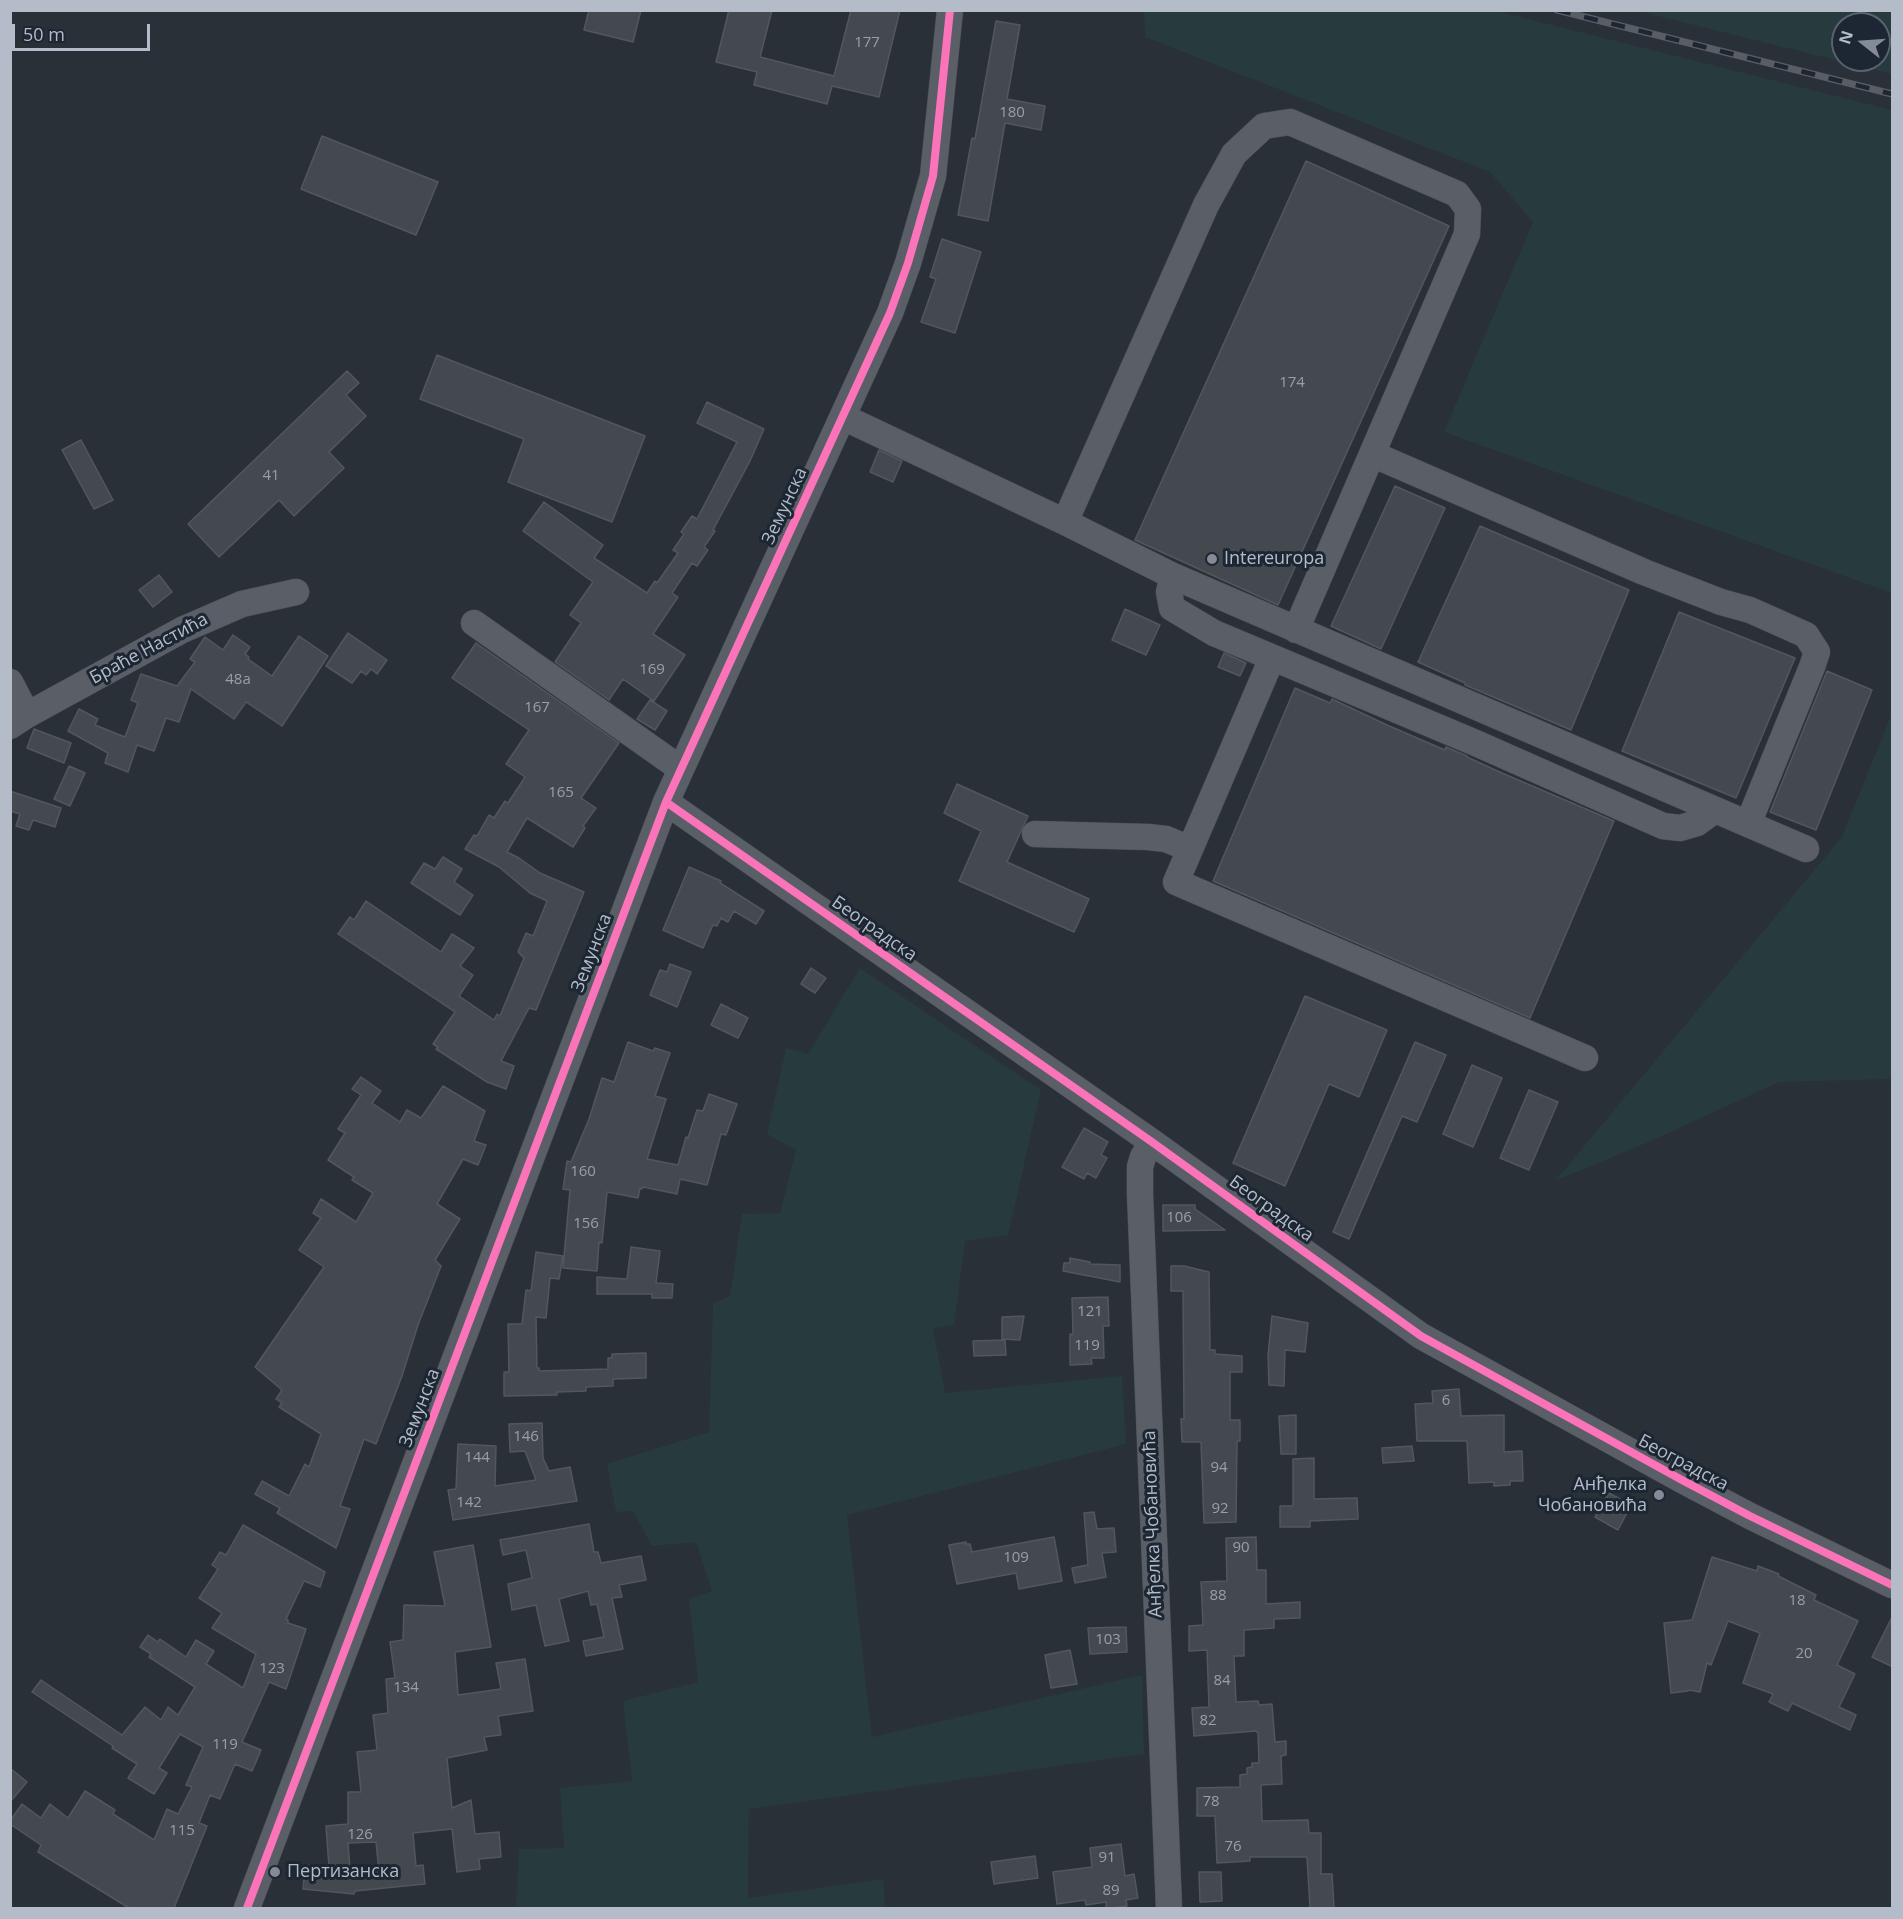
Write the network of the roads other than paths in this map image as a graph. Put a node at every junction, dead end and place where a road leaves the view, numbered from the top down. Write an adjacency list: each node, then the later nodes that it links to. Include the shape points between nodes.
1 (950, 10): 2 (street, Земунска, via 933,176 890,313)
2 (843, 417): 4 (street); 12 (street, Земунска)
3 (1372, 454): 4 (street, via 1467,234 1468,209 1457,194 1290,122 1264,126 1234,154 1206,206); 8 (street); 15 (street, via 1644,572 1750,610 1806,635 1817,652)
4 (1065, 522): 5 (street)
5 (1173, 576): 8 (street); 9 (street, via 1169,592 1172,608 1214,633)
6 (296, 592): 11 (street, Браће Настића, via 214,614)
7 (474, 623): 12 (street)
8 (1296, 630): 14 (street)
9 (1272, 658): 14 (street, via 1663,826 1689,826); 17 (street)
10 (10, 682): 11 (street)
11 (19, 720)
12 (681, 769): 13 (street, Земунска)
13 (666, 802): 20 (street, Београдска); 22 (street, Земунска)
14 (1715, 810): 15 (street)
15 (1748, 824): 18 (street)
16 (1035, 834): 17 (street, via 1148,837 1166,839)
17 (1190, 849): 19 (street, via 1176,882)
18 (1806, 849)
19 (1585, 1058)
20 (1152, 1142): 21 (street, Београдска, via 1445,1350 1721,1500); 23 (street, Анђелка Чобановића, via 1140,1167 1140,1194)
21 (1893, 1585)
22 (247, 1908)
23 (1169, 1908)

